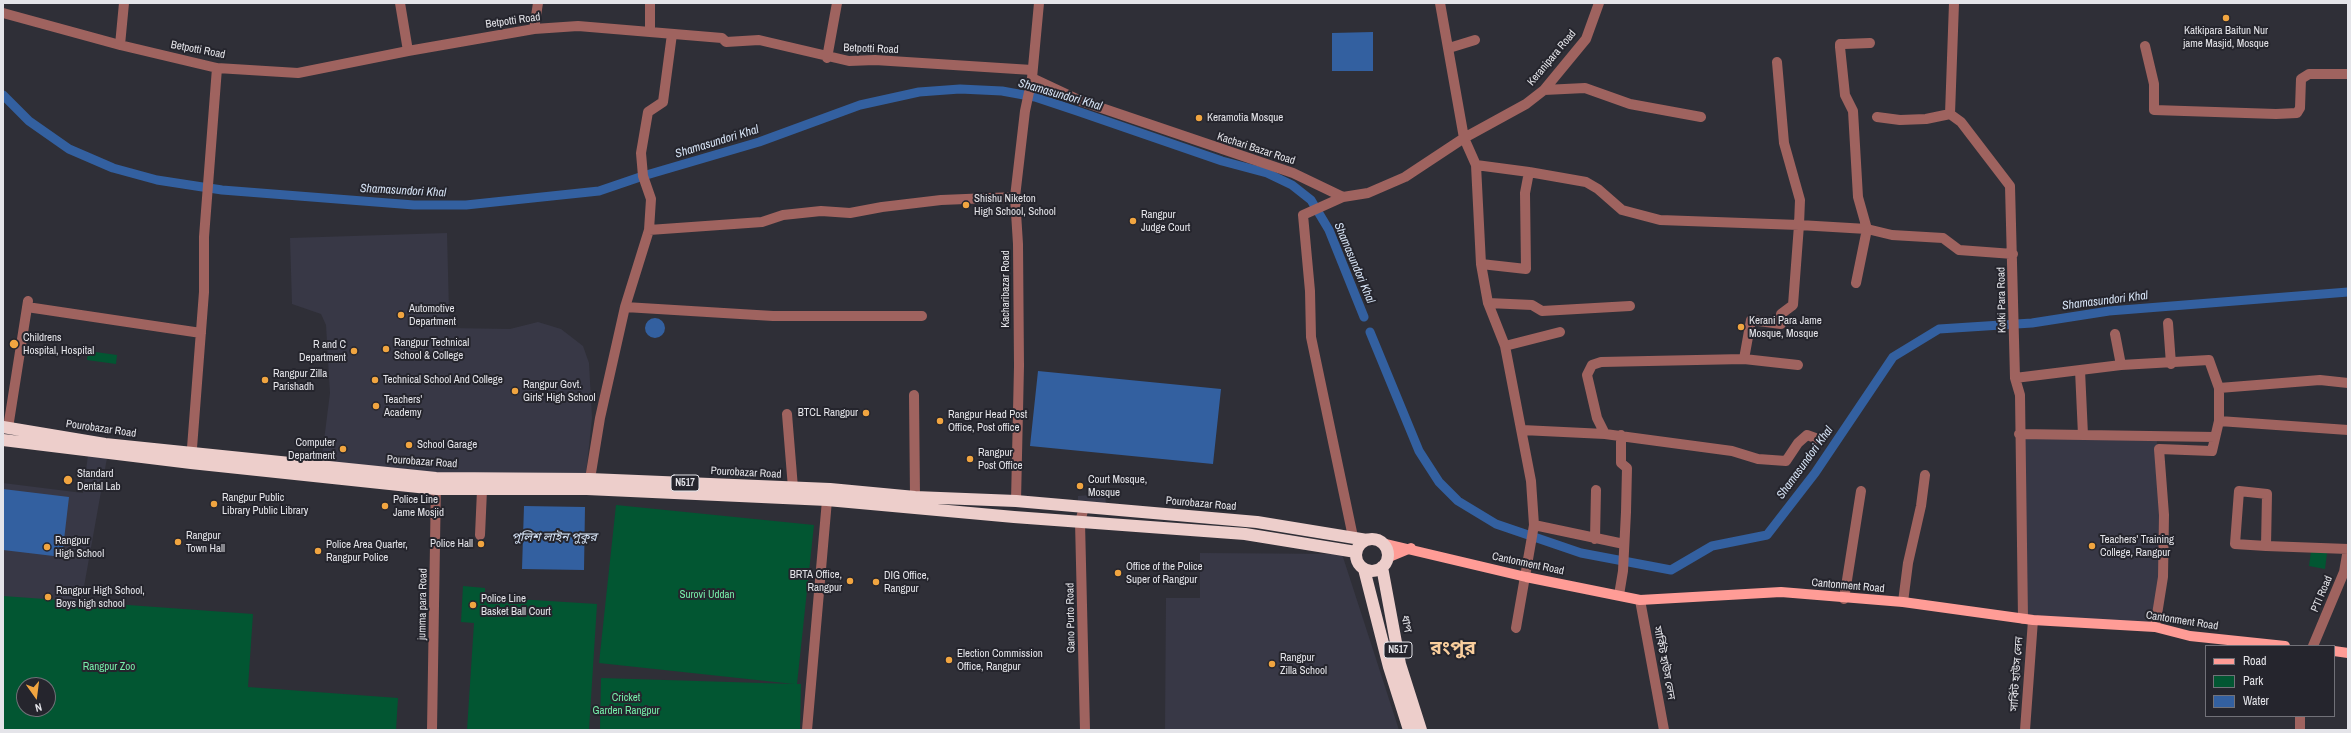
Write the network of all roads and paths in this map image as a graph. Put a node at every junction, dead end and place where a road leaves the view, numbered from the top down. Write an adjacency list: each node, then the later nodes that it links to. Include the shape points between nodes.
1 (124, 3): 16 (street)
2 (400, 3): 19 (street)
3 (538, 3): 11 (street)
4 (650, 3): 12 (street)
5 (837, 3): 20 (street)
6 (1038, 3): 23 (street, Kacharibazar Road)
7 (1440, 3): 18 (street)
8 (1599, 3): 25 (street, Keranipara Road, via 1586,39)
9 (1954, 3): 28 (street)
10 (3, 13): 16 (street, Betpotti Road)
11 (534, 29): 12 (street, Betpotti Road, via 578,26); 19 (street, Betpotti Road)
12 (650, 32): 13 (street, Betpotti Road)
13 (672, 34): 20 (street, Betpotti Road, via 722,38 726,42 759,40); 38 (street, via 663,102 648,112 641,153 643,176 651,199)
14 (1475, 40): 18 (street)
15 (1870, 43): 37 (street, via 1840,44 1845,95 1853,111 1858,197)
16 (120, 45): 22 (street, Betpotti Road)
17 (2146, 46): 24 (street, via 2154,84 2154,110 2296,113 2300,108 2301,79 2309,74)
18 (1449, 48): 31 (street)
19 (408, 51): 22 (street, Betpotti Road, via 298,73)
20 (826, 58): 23 (street, Betpotti Road)
21 (1777, 62): 36 (street, via 1784,143 1800,200)
22 (217, 68): 48 (street, via 204,237)
23 (1032, 74): 26 (street, Kachari Bazar Road); 34 (street, Kacharibazar Road)
24 (2348, 74)
25 (1544, 90): 29 (street, via 1585,88 1630,104); 31 (street, Keranipara Road, via 1526,104)
26 (1081, 100): 27 (street); 35 (street, Kachari Bazar Road, via 1142,128 1224,156 1293,173)
27 (1077, 111)
28 (1950, 114): 30 (street, via 1926,119 1900,120); 39 (street, Kotki Para Road, via 1961,122 2010,186)
29 (1701, 117)
30 (1877, 117)
31 (1468, 135): 32 (street); 35 (street, via 1405,177 1368,193)
32 (1476, 166): 33 (street); 40 (street)
33 (1529, 172): 36 (street, via 1586,182 1622,210 1660,220); 40 (street, via 1525,193 1526,269)
34 (1015, 197): 38 (street, via 941,200 850,213 821,211 783,215 762,222); 82 (street, Kacharibazar Road, via 1019,359)
35 (1343, 197): 87 (street, via 1303,214 1311,337)
36 (1799, 225): 37 (street); 51 (street, via 1793,305 1781,314 1781,324 1751,320)
37 (1867, 229): 39 (street, via 1892,235 1943,238 1959,250); 41 (street)
38 (648, 230): 44 (street)
39 (2013, 254): 56 (street, Kotki Para Road)
40 (1481, 264): 42 (street)
41 (1856, 283)
42 (1488, 303): 43 (street, via 1532,305 1542,311); 50 (street)
43 (1630, 306)
44 (625, 307): 45 (street, via 773,316); 74 (street, via 600,418)
45 (922, 316)
46 (2168, 323): 52 (street)
47 (1560, 332): 50 (street)
48 (201, 333): 62 (street, via 27,304); 72 (street)
49 (2115, 334): 54 (street)
50 (1505, 346): 63 (street)
51 (1744, 359): 53 (street); 65 (street, via 1601,362 1592,365 1587,375 1597,418)
52 (2171, 364): 54 (street); 58 (street, via 2209,360)
53 (1798, 365)
54 (2121, 366): 55 (street)
55 (2080, 370): 56 (street); 68 (street)
56 (2015, 378): 66 (street, Kotki Para Road, via 2020,395)
57 (2348, 383): 58 (street, via 2320,380)
58 (2219, 388): 61 (street)
59 (914, 395): 80 (street)
60 (788, 414): 76 (street)
61 (2219, 421): 64 (street); 69 (street)
62 (6, 427): 72 (highway, Pourobazar Road / N517)
63 (1522, 430): 65 (street); 85 (street, via 1531,481)
64 (2348, 430)
65 (1605, 434): 67 (street)
66 (2020, 434): 68 (street); 103 (street, Kotki Para Road)
67 (1622, 435): 71 (street, via 1732,451 1758,459 1786,462 1798,443 1807,435); 91 (street, via 1621,463 1627,468)
68 (2083, 435): 69 (street)
69 (2215, 437): 104 (street, via 2212,451 2159,449 2164,515 2163,577)
70 (3, 440): 72 (highway, Pourobazar Road / N517)
71 (1821, 440)
72 (191, 458): 75 (highway, Pourobazar Road / N517)
73 (1925, 475): 102 (street, via 1922,506 1908,564)
74 (590, 479): 75 (highway, Pourobazar Road / N517); 76 (highway, Pourobazar Road / N517)
75 (436, 484): 77 (highway, Pourobazar Road / N517); 111 (street, jumma para Road)
76 (793, 488): 80 (highway, Pourobazar Road / N517)
77 (482, 490): 81 (highway, Pourobazar Road / N517, via 587,489); 86 (street)
78 (1596, 490): 88 (street)
79 (1861, 491): 100 (street)
80 (915, 497): 82 (highway, Pourobazar Road / N517)
81 (827, 500): 84 (highway, Pourobazar Road / N517); 112 (street)
82 (1016, 502): 83 (highway, Pourobazar Road / N517)
83 (1084, 507): 84 (street, Gano Purto Road); 87 (highway, Pourobazar Road / N517, via 1257,522)
84 (1080, 522): 95 (highway, Pourobazar Road / N517, via 1245,534); 113 (street, Gano Purto Road)
85 (1534, 525): 88 (street); 98 (street)
86 (480, 535)
87 (1353, 537): 89 (highway, Pourobazar Road / N517)
88 (1595, 539): 91 (street)
89 (1367, 540): 90 (highway, N517, via 1378,540); 95 (highway)
90 (1382, 543): 93 (main road, Cantonment Road); 96 (highway, ধাপ / N517, via 1387,553)
91 (1624, 544): 99 (street)
92 (2266, 546): 92 (street, via 2267,494 2239,491 2235,544); 94 (street)
93 (1411, 548): 96 (main road); 98 (main road, Cantonment Road)
94 (2348, 549): 107 (street, PTI Road, via 2344,572)
95 (1356, 552): 97 (highway, N517, via 1356,559)
96 (1384, 563): 97 (highway, via 1370,571); 115 (highway, ধাপ / N517, via 1400,664)
97 (1364, 569): 114 (highway, N517, via 1389,667)
98 (1526, 577): 99 (main road, Cantonment Road); 105 (street)
99 (1619, 595): 101 (main road, Cantonment Road)
100 (1844, 599): 101 (main road, Cantonment Road, via 1781,592); 102 (main road, Cantonment Road)
101 (1640, 600): 116 (street, সার্কিট হাউস লেন)
102 (1903, 602): 103 (main road, Cantonment Road)
103 (2028, 619): 104 (main road, Cantonment Road); 117 (street, সার্কিট হাউস লেন)
104 (2155, 627): 106 (main road, Cantonment Road, via 2190,636)
105 (1516, 628)
106 (2273, 645)
107 (2313, 645)
108 (2335, 651): 109 (main road)
109 (2348, 653)
110 (2300, 717): 118 (street)
111 (432, 730)
112 (807, 730)
113 (1085, 730)
114 (1409, 730)
115 (1421, 730)
116 (1664, 730)
117 (2025, 730)
118 (2300, 730)

